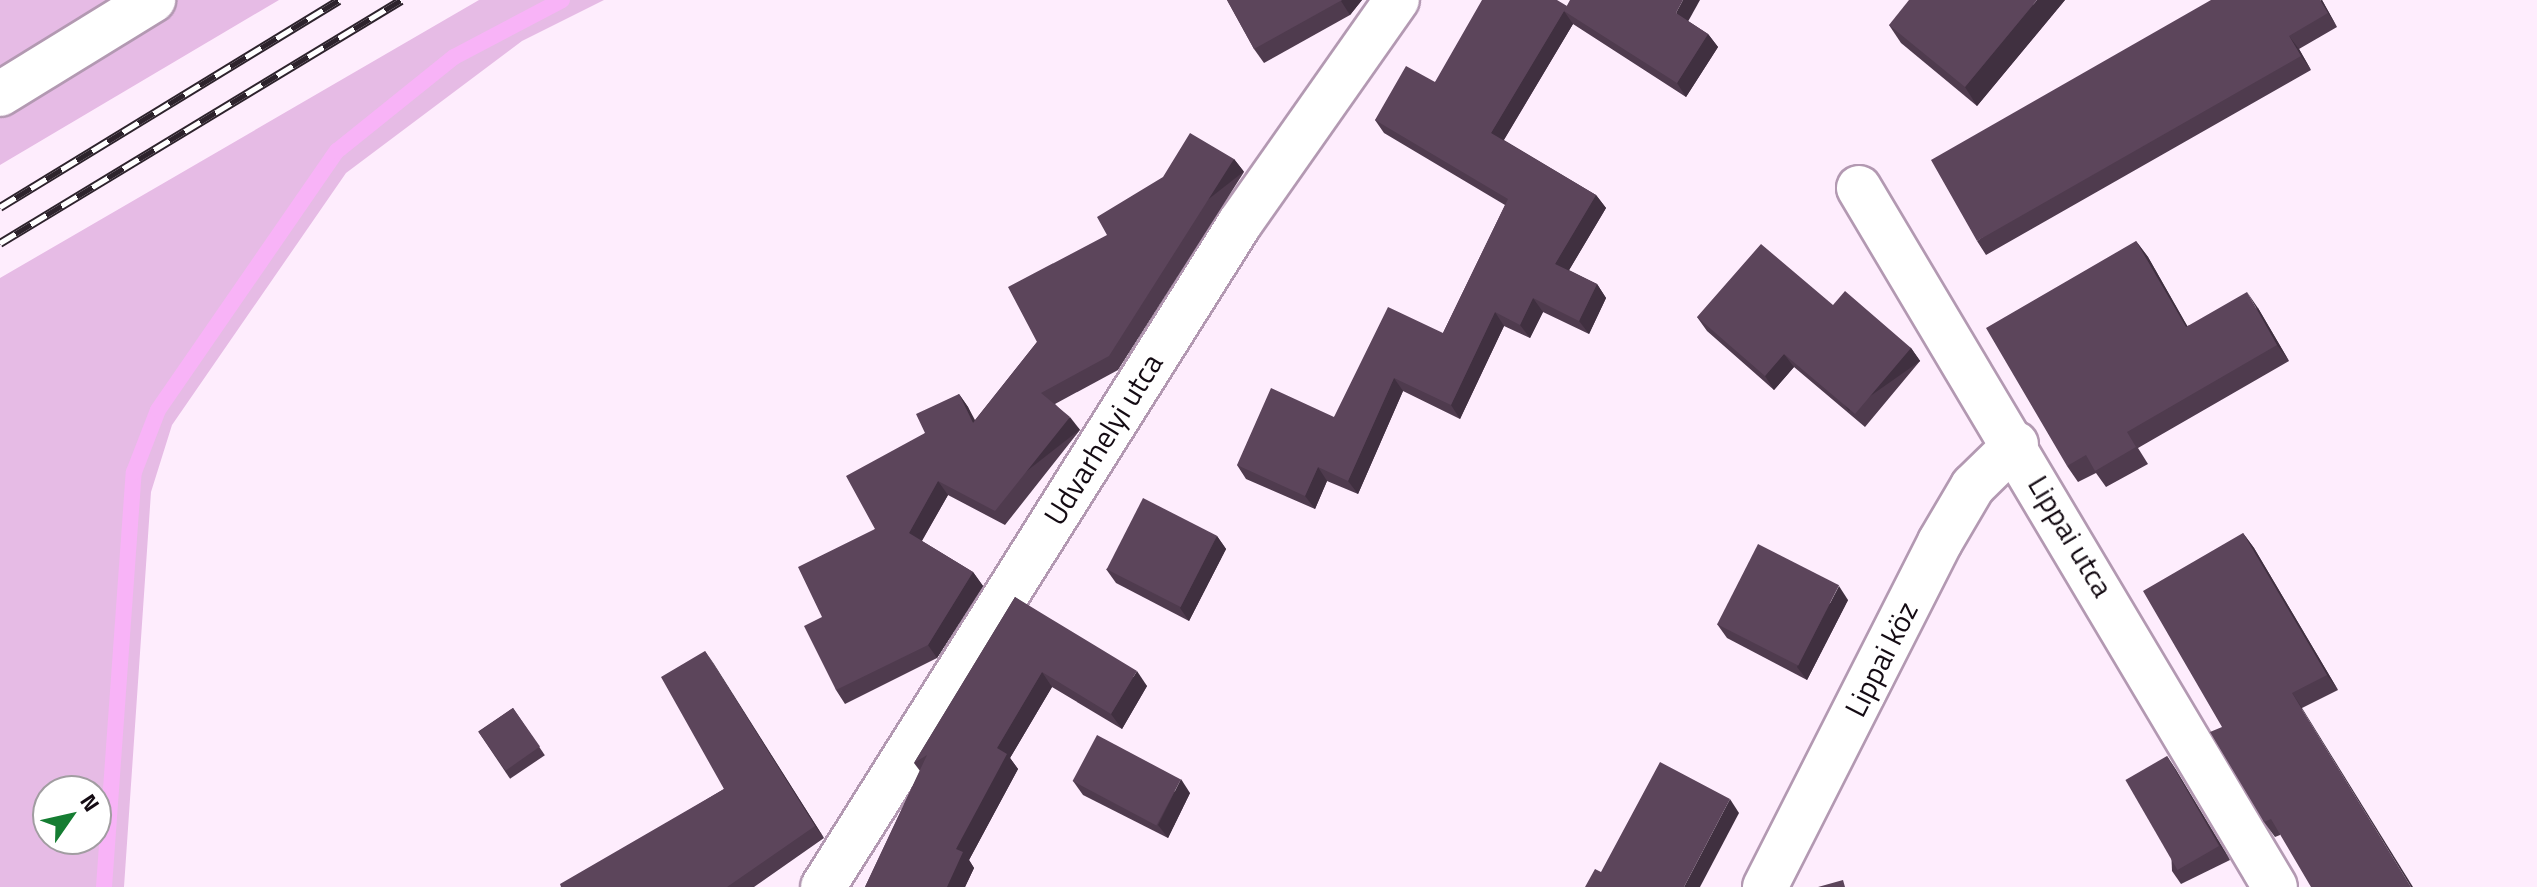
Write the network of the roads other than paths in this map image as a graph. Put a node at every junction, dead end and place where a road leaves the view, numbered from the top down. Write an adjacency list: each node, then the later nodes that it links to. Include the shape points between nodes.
1 (153, 0): 3 (street)
2 (1397, 0): 6 (street, Udvarhelyi utca, via 1240,223)
3 (0, 94)
4 (1859, 188): 5 (street, Lippai utca)
5 (2016, 444): 7 (street, Lippai köz, via 1973,486 1940,542); 8 (street, Lippai utca)
6 (823, 887)
7 (1765, 887)
8 (2275, 887)

